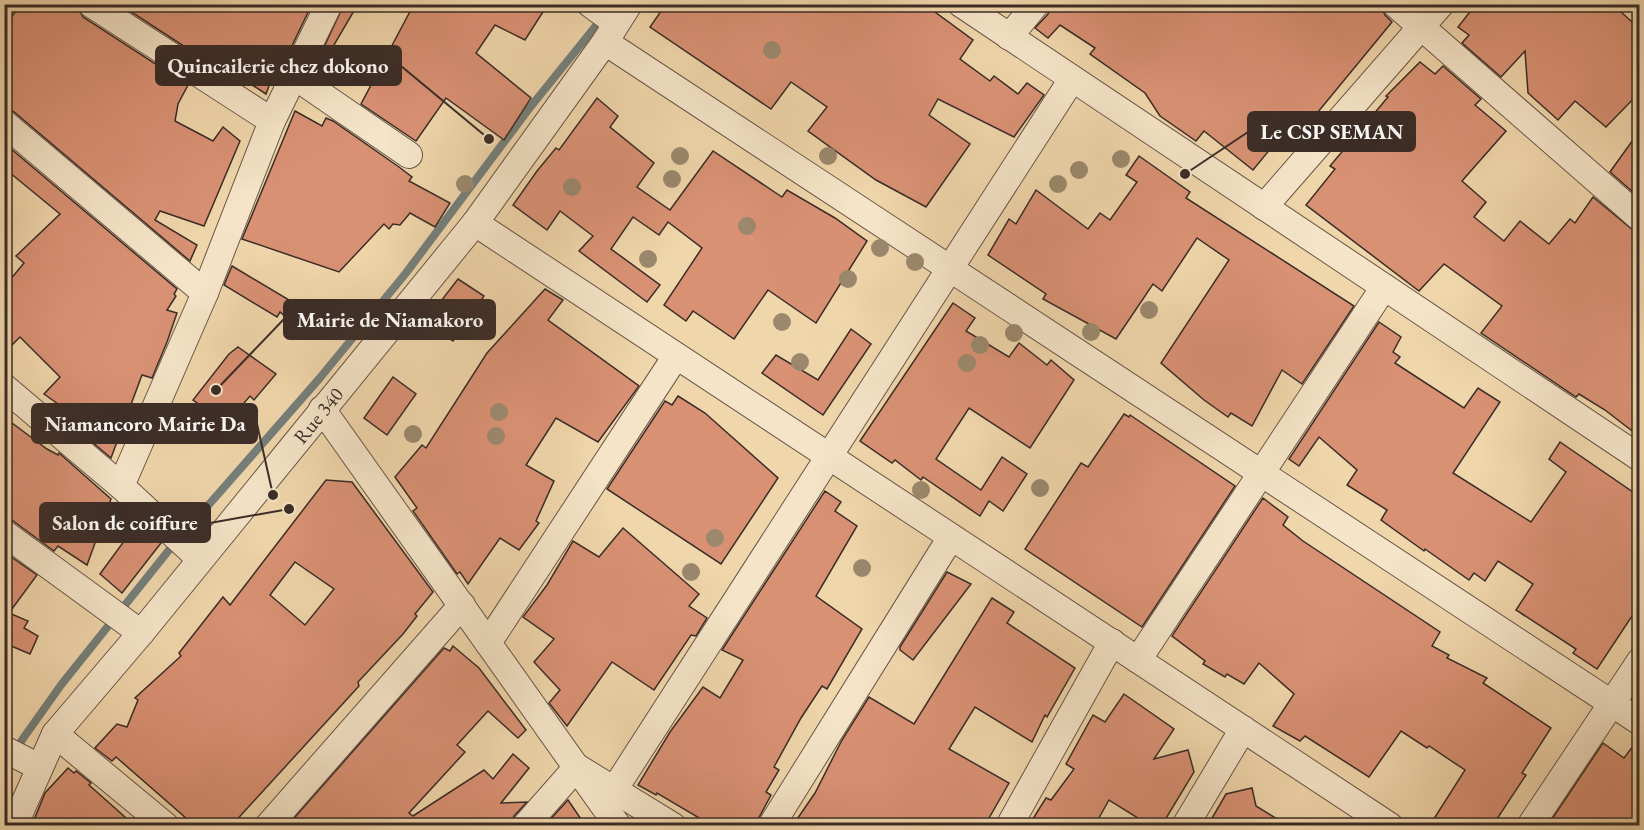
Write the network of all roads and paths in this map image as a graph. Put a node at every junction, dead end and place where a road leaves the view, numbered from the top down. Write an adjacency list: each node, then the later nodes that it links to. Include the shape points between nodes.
1 (91, 4): 13 (street)
2 (590, 4): 8 (street)
3 (961, 4): 10 (street)
4 (1036, 4): 10 (street)
5 (1395, 4): 9 (street)
6 (1441, 4): 9 (street)
7 (328, 5): 11 (street)
8 (616, 23): 18 (street, Rue 340); 19 (street)
9 (1421, 27): 16 (street); 17 (street)
10 (1009, 37): 12 (street)
11 (294, 76): 13 (street); 15 (street)
12 (1072, 79): 16 (street); 19 (street)
13 (272, 121): 21 (street)
14 (4, 123): 21 (street)
15 (409, 155)
16 (1264, 207): 20 (street)
17 (1640, 218)
18 (475, 224): 22 (street); 24 (street, Rue 340)
19 (950, 269): 25 (street); 27 (street)
20 (1384, 287): 26 (street); 27 (street)
21 (205, 293): 28 (street)
22 (676, 356): 25 (street); 35 (street)
23 (4, 387): 28 (street)
24 (322, 409): 31 (street, Rue 340); 32 (street)
25 (829, 456): 30 (street); 45 (street)
26 (1640, 458)
27 (1261, 473): 36 (street); 38 (street)
28 (121, 486): 31 (street)
29 (4, 533): 33 (street)
30 (951, 537): 34 (street); 52 (street)
31 (200, 559): 33 (street, Rue 340)
32 (462, 605): 35 (street); 48 (street)
33 (141, 633): 41 (street, Rue 340)
34 (1112, 642): 36 (street); 53 (street)
35 (488, 643): 44 (street)
36 (1138, 660): 40 (street)
37 (1640, 661): 38 (street)
38 (1612, 704): 39 (street); 56 (street)
39 (1640, 722)
40 (1243, 729): 54 (street); 55 (street)
41 (55, 734): 43 (street, Rue 340); 47 (street)
42 (4, 749): 43 (street)
43 (39, 767): 46 (street, Rue 340)
44 (577, 767): 45 (street); 49 (street); 50 (street)
45 (614, 790): 51 (street)
46 (14, 825)
47 (166, 825)
48 (268, 825)
49 (525, 825)
50 (618, 825)
51 (674, 825)
52 (771, 825)
53 (1009, 825)
54 (1185, 825)
55 (1390, 825)
56 (1530, 825)

